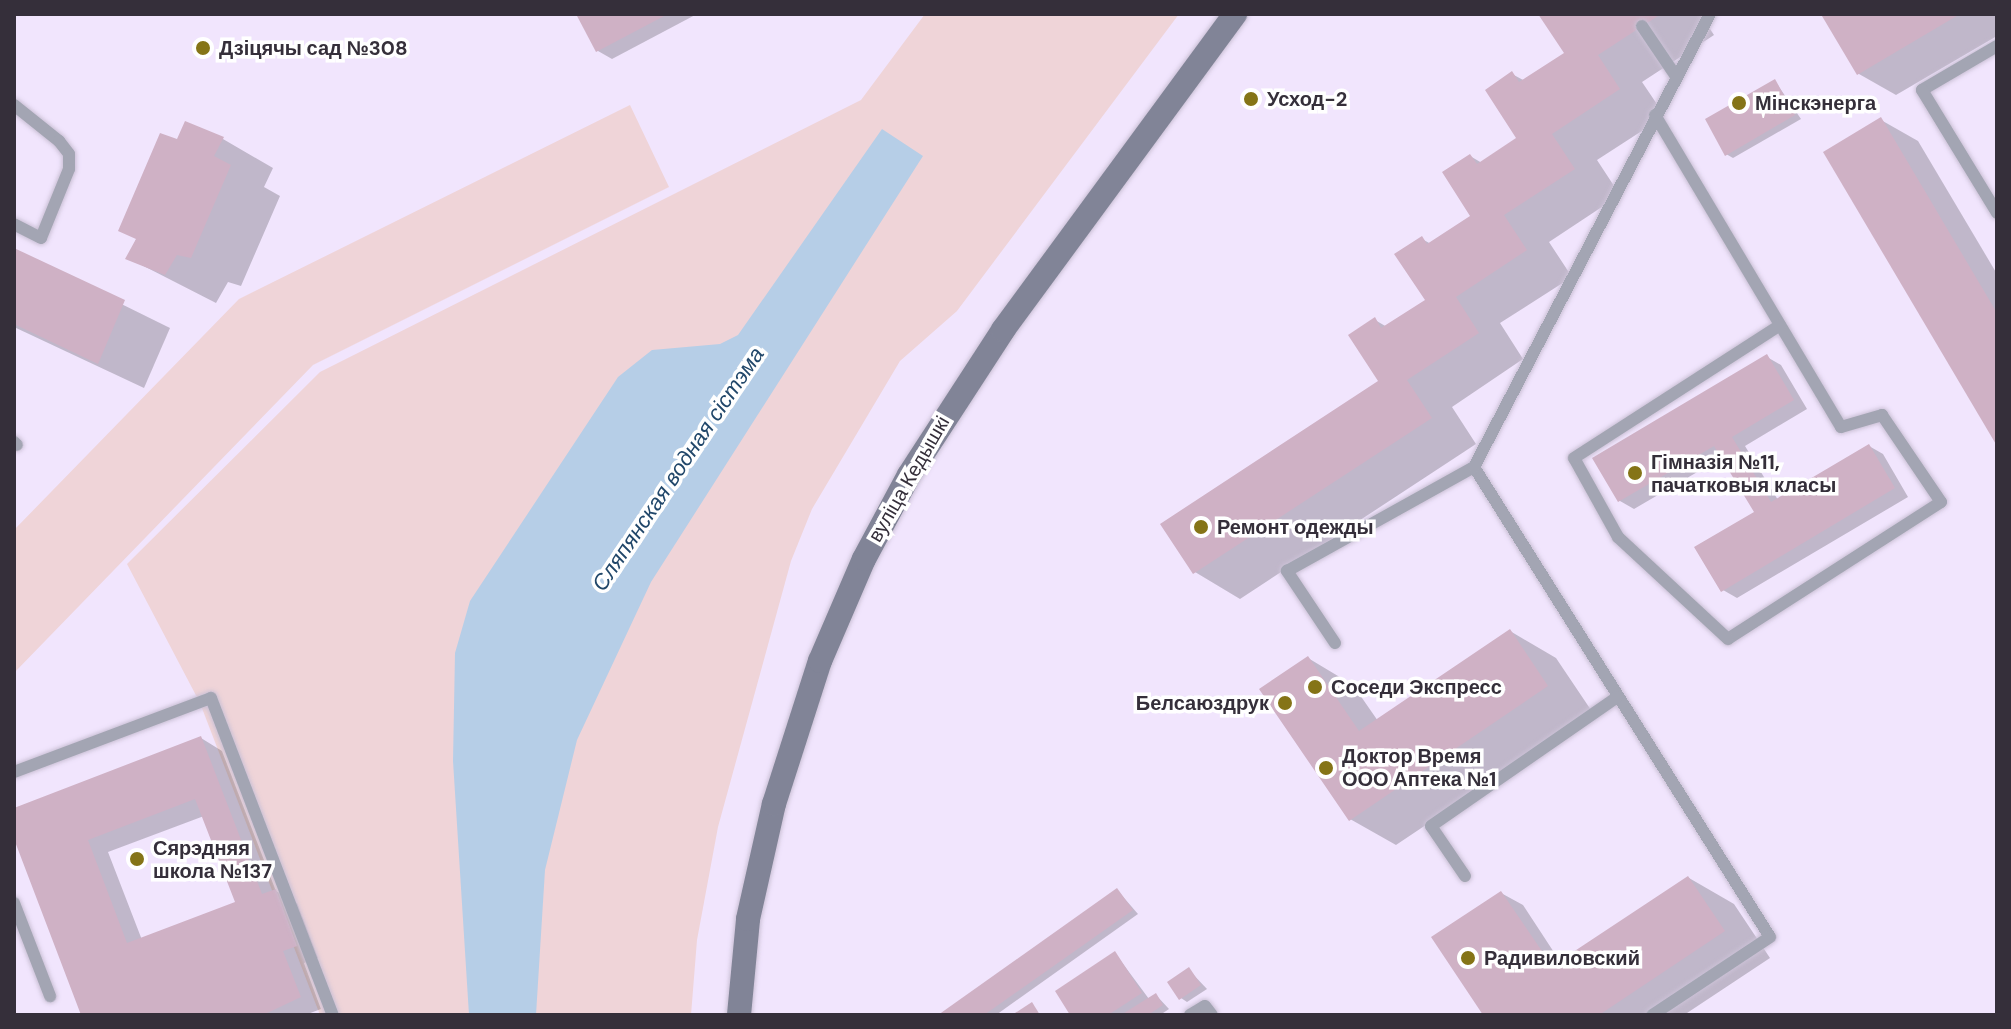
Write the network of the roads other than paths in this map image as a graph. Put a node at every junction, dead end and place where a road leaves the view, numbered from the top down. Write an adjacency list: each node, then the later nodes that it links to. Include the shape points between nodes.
1 (1235, 14): 19 (street, вуліца Кедышкі, via 1003,330 944,417 864,559 820,661 774,804 748,919)
2 (1710, 14): 5 (lane)
3 (1642, 26): 5 (lane)
4 (1997, 46): 8 (lane, via 1922,90)
5 (1675, 75): 7 (lane)
6 (14, 105): 9 (lane, via 59,141 69,154 69,169 41,238)
7 (1655, 115): 10 (lane); 11 (lane)
8 (1997, 213)
9 (14, 224)
10 (1780, 325): 10 (lane, via 1574,458 1618,537 1728,639 1941,502 1882,415 1841,427)
11 (1474, 467): 12 (lane, via 1287,571); 13 (lane)
12 (1335, 643)
13 (1617, 697): 15 (lane, via 1431,826); 22 (lane, via 1770,937)
14 (14, 772): 18 (lane, via 211,698)
15 (1465, 876)
16 (14, 903): 17 (lane)
17 (50, 996)
18 (333, 1015)
19 (739, 1015)
20 (1190, 1015): 21 (lane, via 1205,1006)
21 (1212, 1015)
22 (1652, 1015)

